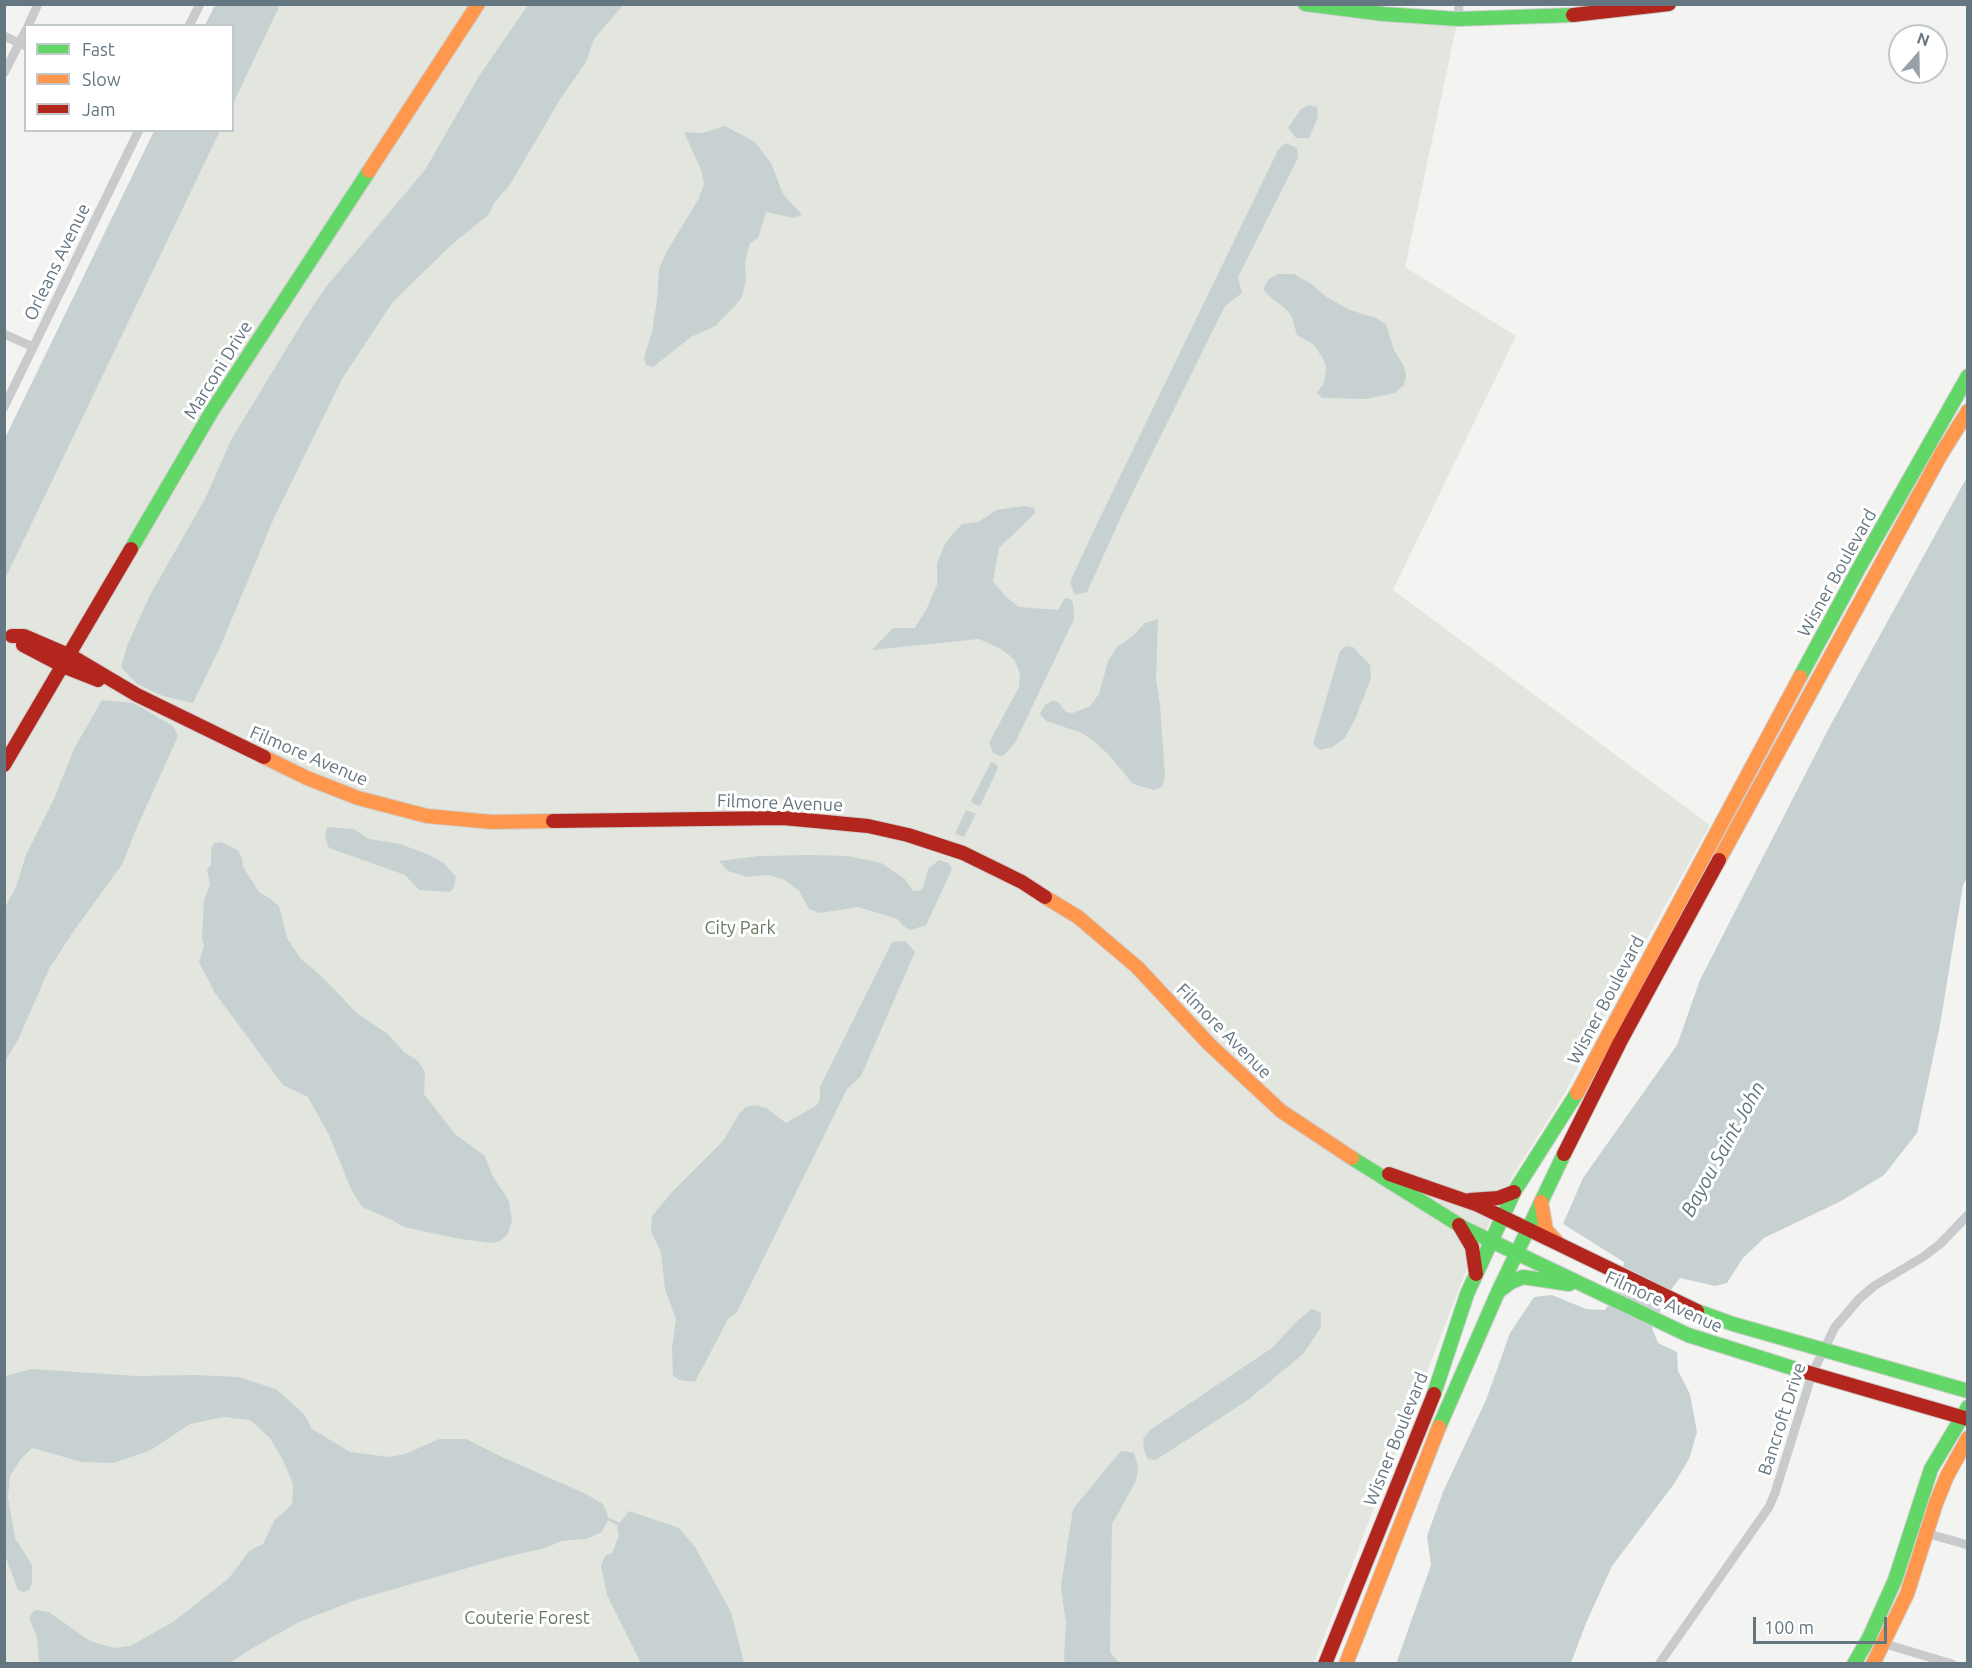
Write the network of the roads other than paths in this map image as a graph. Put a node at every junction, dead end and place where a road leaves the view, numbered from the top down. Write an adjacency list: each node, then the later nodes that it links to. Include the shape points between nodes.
1 (38, 4): 9 (street)
2 (200, 4): 10 (street)
3 (478, 4): 21 (street, Marconi Drive, via 212,411)
4 (1305, 4): 7 (street, via 1342,10)
5 (1669, 4): 6 (street)
6 (1655, 6): 8 (street, via 1527,18)
7 (1430, 11): 8 (street)
8 (1458, 12)
9 (29, 24)
10 (190, 24)
11 (4, 36): 12 (street)
12 (22, 45): 13 (street)
13 (4, 73)
14 (138, 132): 16 (street, Orleans Avenue)
15 (4, 334): 16 (street)
16 (33, 348): 18 (street, Orleans Avenue)
17 (1968, 376): 24 (street, Wisner Boulevard, via 1859,568 1569,1107)
18 (4, 407)
19 (1968, 411): 26 (street, Wisner Boulevard, via 1620,1042)
20 (8, 634): 21 (street, Filmore Avenue)
21 (64, 660): 22 (street, Marconi Drive); 23 (street, Filmore Avenue, via 307,778 358,798 427,816 492,822 783,818 868,826 963,853 1022,882 1078,917 1137,967 1259,1093 1326,1142)
22 (4, 765)
23 (1368, 1166): 25 (street, Filmore Avenue); 29 (street, Filmore Avenue)
24 (1514, 1192): 25 (street, via 1486,1200); 28 (street, Wisner Boulevard)
25 (1463, 1200): 28 (street, Filmore Avenue)
26 (1542, 1200): 30 (street, Wisner Boulevard); 32 (street, via 1546,1230)
27 (1968, 1215): 37 (street, Bancroft Drive, via 1940,1244 1859,1299 1835,1326)
28 (1502, 1216): 30 (street, Filmore Avenue); 31 (street, Wisner Boulevard)
29 (1458, 1224): 31 (street, Filmore Avenue); 34 (street, via 1470,1244)
30 (1528, 1228): 32 (street, Filmore Avenue); 33 (street, Wisner Boulevard)
31 (1491, 1240): 33 (street, Filmore Avenue); 34 (street, Wisner Boulevard)
32 (1557, 1243): 37 (street, Filmore Avenue, via 1669,1299 1733,1324)
33 (1516, 1253): 35 (street, Filmore Avenue); 36 (street, Wisner Boulevard)
34 (1476, 1274): 47 (street, Wisner Boulevard, via 1441,1377)
35 (1591, 1289): 36 (street, via 1523,1277); 38 (street, Filmore Avenue, via 1710,1343)
36 (1498, 1292): 48 (street, Wisner Boulevard, via 1449,1402)
37 (1823, 1350): 38 (street, Bancroft Drive); 39 (street, Filmore Avenue)
38 (1812, 1374): 40 (street, Filmore Avenue); 49 (street, Bancroft Drive, via 1769,1507)
39 (1968, 1391)
40 (1965, 1414): 42 (street, via 1931,1469)
41 (1968, 1438): 43 (street, via 1947,1476)
42 (1911, 1529): 43 (street); 45 (street, via 1895,1580)
43 (1927, 1534): 44 (street); 46 (street, via 1907,1594)
44 (1968, 1545)
45 (1869, 1638): 46 (street); 50 (street)
46 (1884, 1644): 51 (street); 52 (street)
47 (1325, 1664)
48 (1346, 1664)
49 (1659, 1664)
50 (1854, 1664)
51 (1873, 1664)
52 (1952, 1664)

